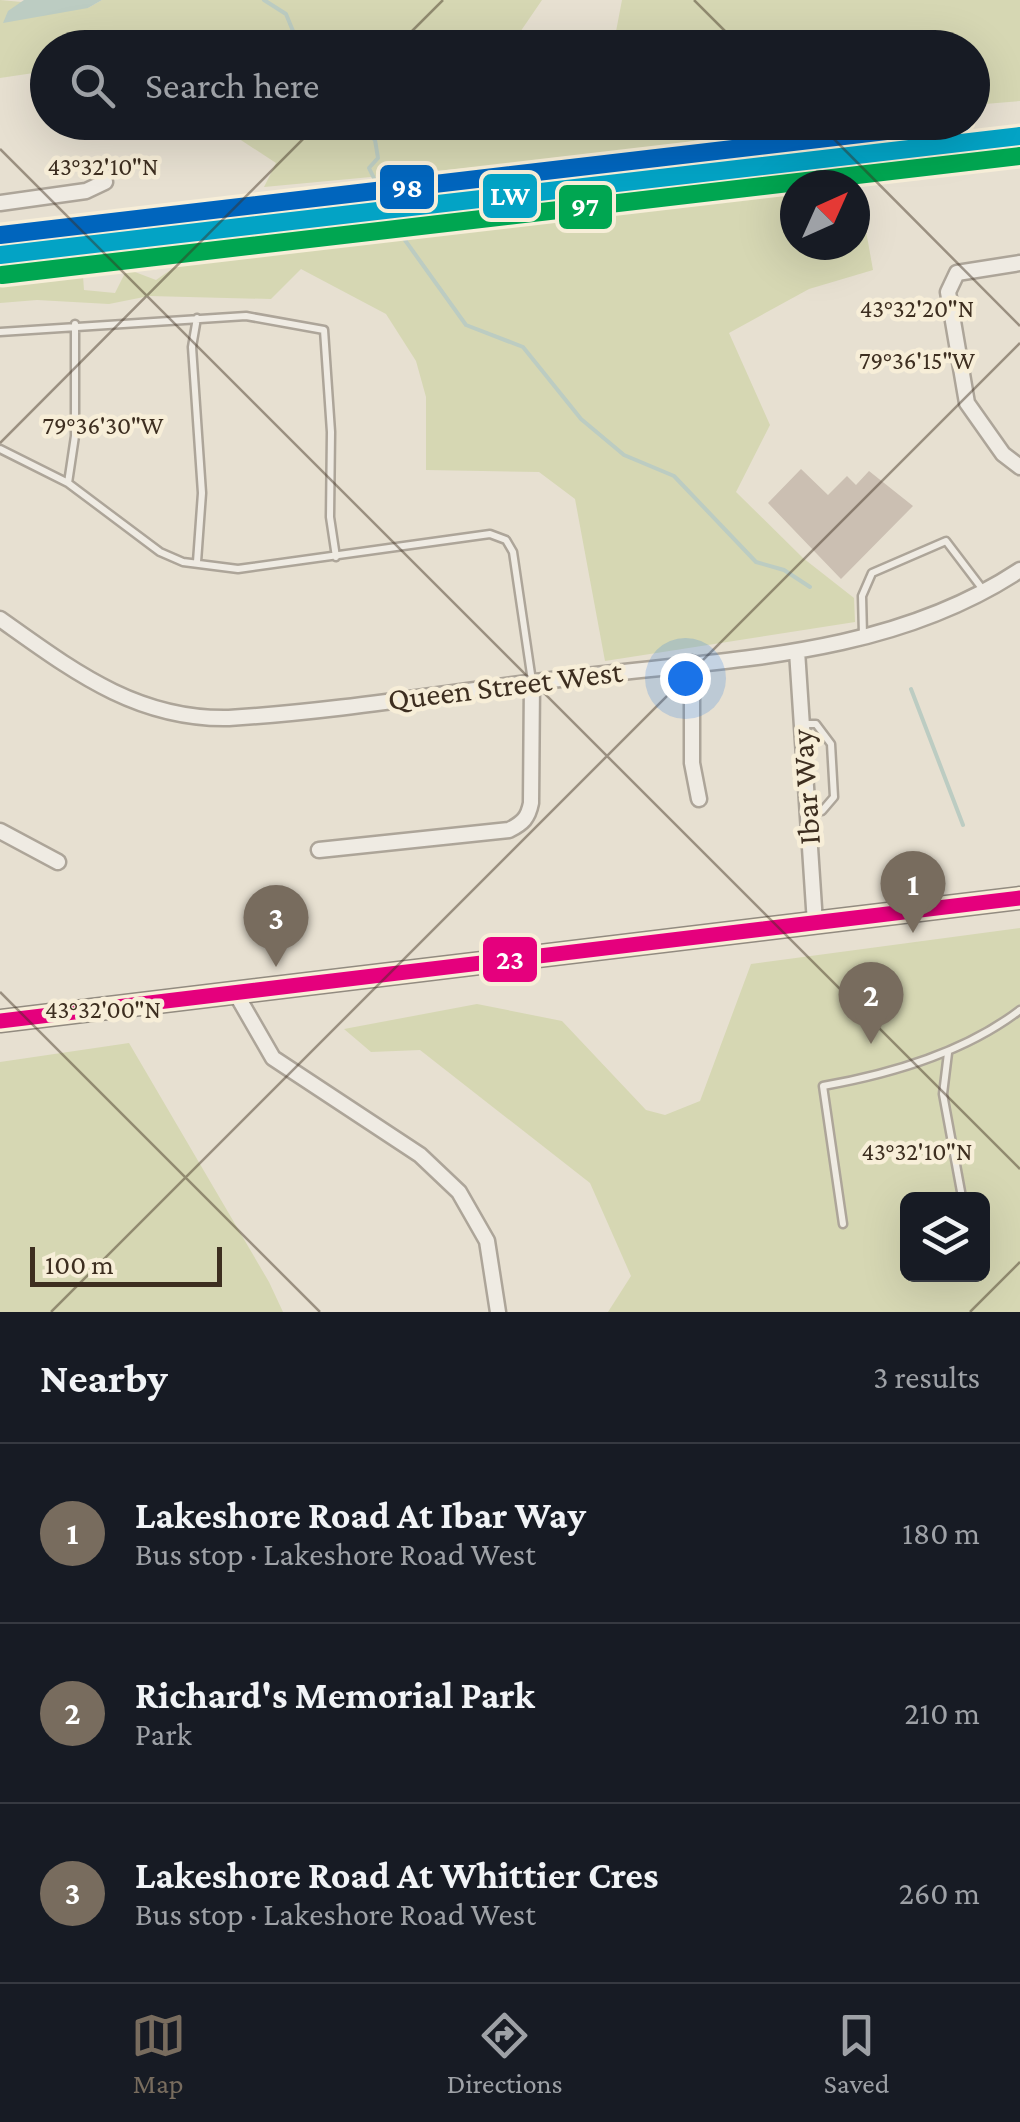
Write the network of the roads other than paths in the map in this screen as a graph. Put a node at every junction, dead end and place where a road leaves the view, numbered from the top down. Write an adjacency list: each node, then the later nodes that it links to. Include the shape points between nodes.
1 (105, 182): 2 (street, via 86,191)
2 (0, 203)
3 (1020, 263): 8 (street, via 968,268 957,273 948,292 967,403)
4 (196, 318): 5 (lane); 10 (lane, via 246,316 324,330); 11 (lane, via 202,493)
5 (75, 324): 6 (lane); 9 (lane)
6 (0, 332)
7 (0, 450): 9 (lane)
8 (1020, 467)
9 (68, 483): 11 (lane, via 160,552)
10 (336, 557): 11 (lane, via 238,568); 18 (lane, via 490,534 506,540)
11 (197, 562)
12 (1020, 570): 13 (street, Queen Street West)
13 (985, 592): 15 (street, Queen Street West); 15 (lane, via 946,541 872,573 862,596)
14 (0, 619): 18 (street, Queen Street West, via 110,693 192,717 246,717)
15 (863, 639): 16 (street, Queen Street West)
16 (797, 651): 17 (street, Queen Street West); 19 (street, Ibar Way)
17 (692, 663): 18 (street, Queen Street West); 20 (street, via 692,763)
18 (532, 682): 23 (street, via 532,803 520,825)
19 (801, 724): 21 (street, Ibar Way); 21 (lane, via 816,724 832,744 834,797 822,811)
20 (700, 799)
21 (806, 811): 26 (street, Ibar Way)
22 (0, 830): 24 (street)
23 (319, 850)
24 (58, 862)
25 (1020, 898): 26 (main road)
26 (815, 923): 27 (main road)
27 (235, 992): 29 (main road); 33 (street, via 273,1058 420,1155 459,1192 487,1241)
28 (1020, 1010): 30 (lane)
29 (0, 1021)
30 (948, 1053): 31 (lane, via 943,1094); 32 (lane, via 823,1086)
31 (961, 1192)
32 (844, 1224)
33 (498, 1312)

